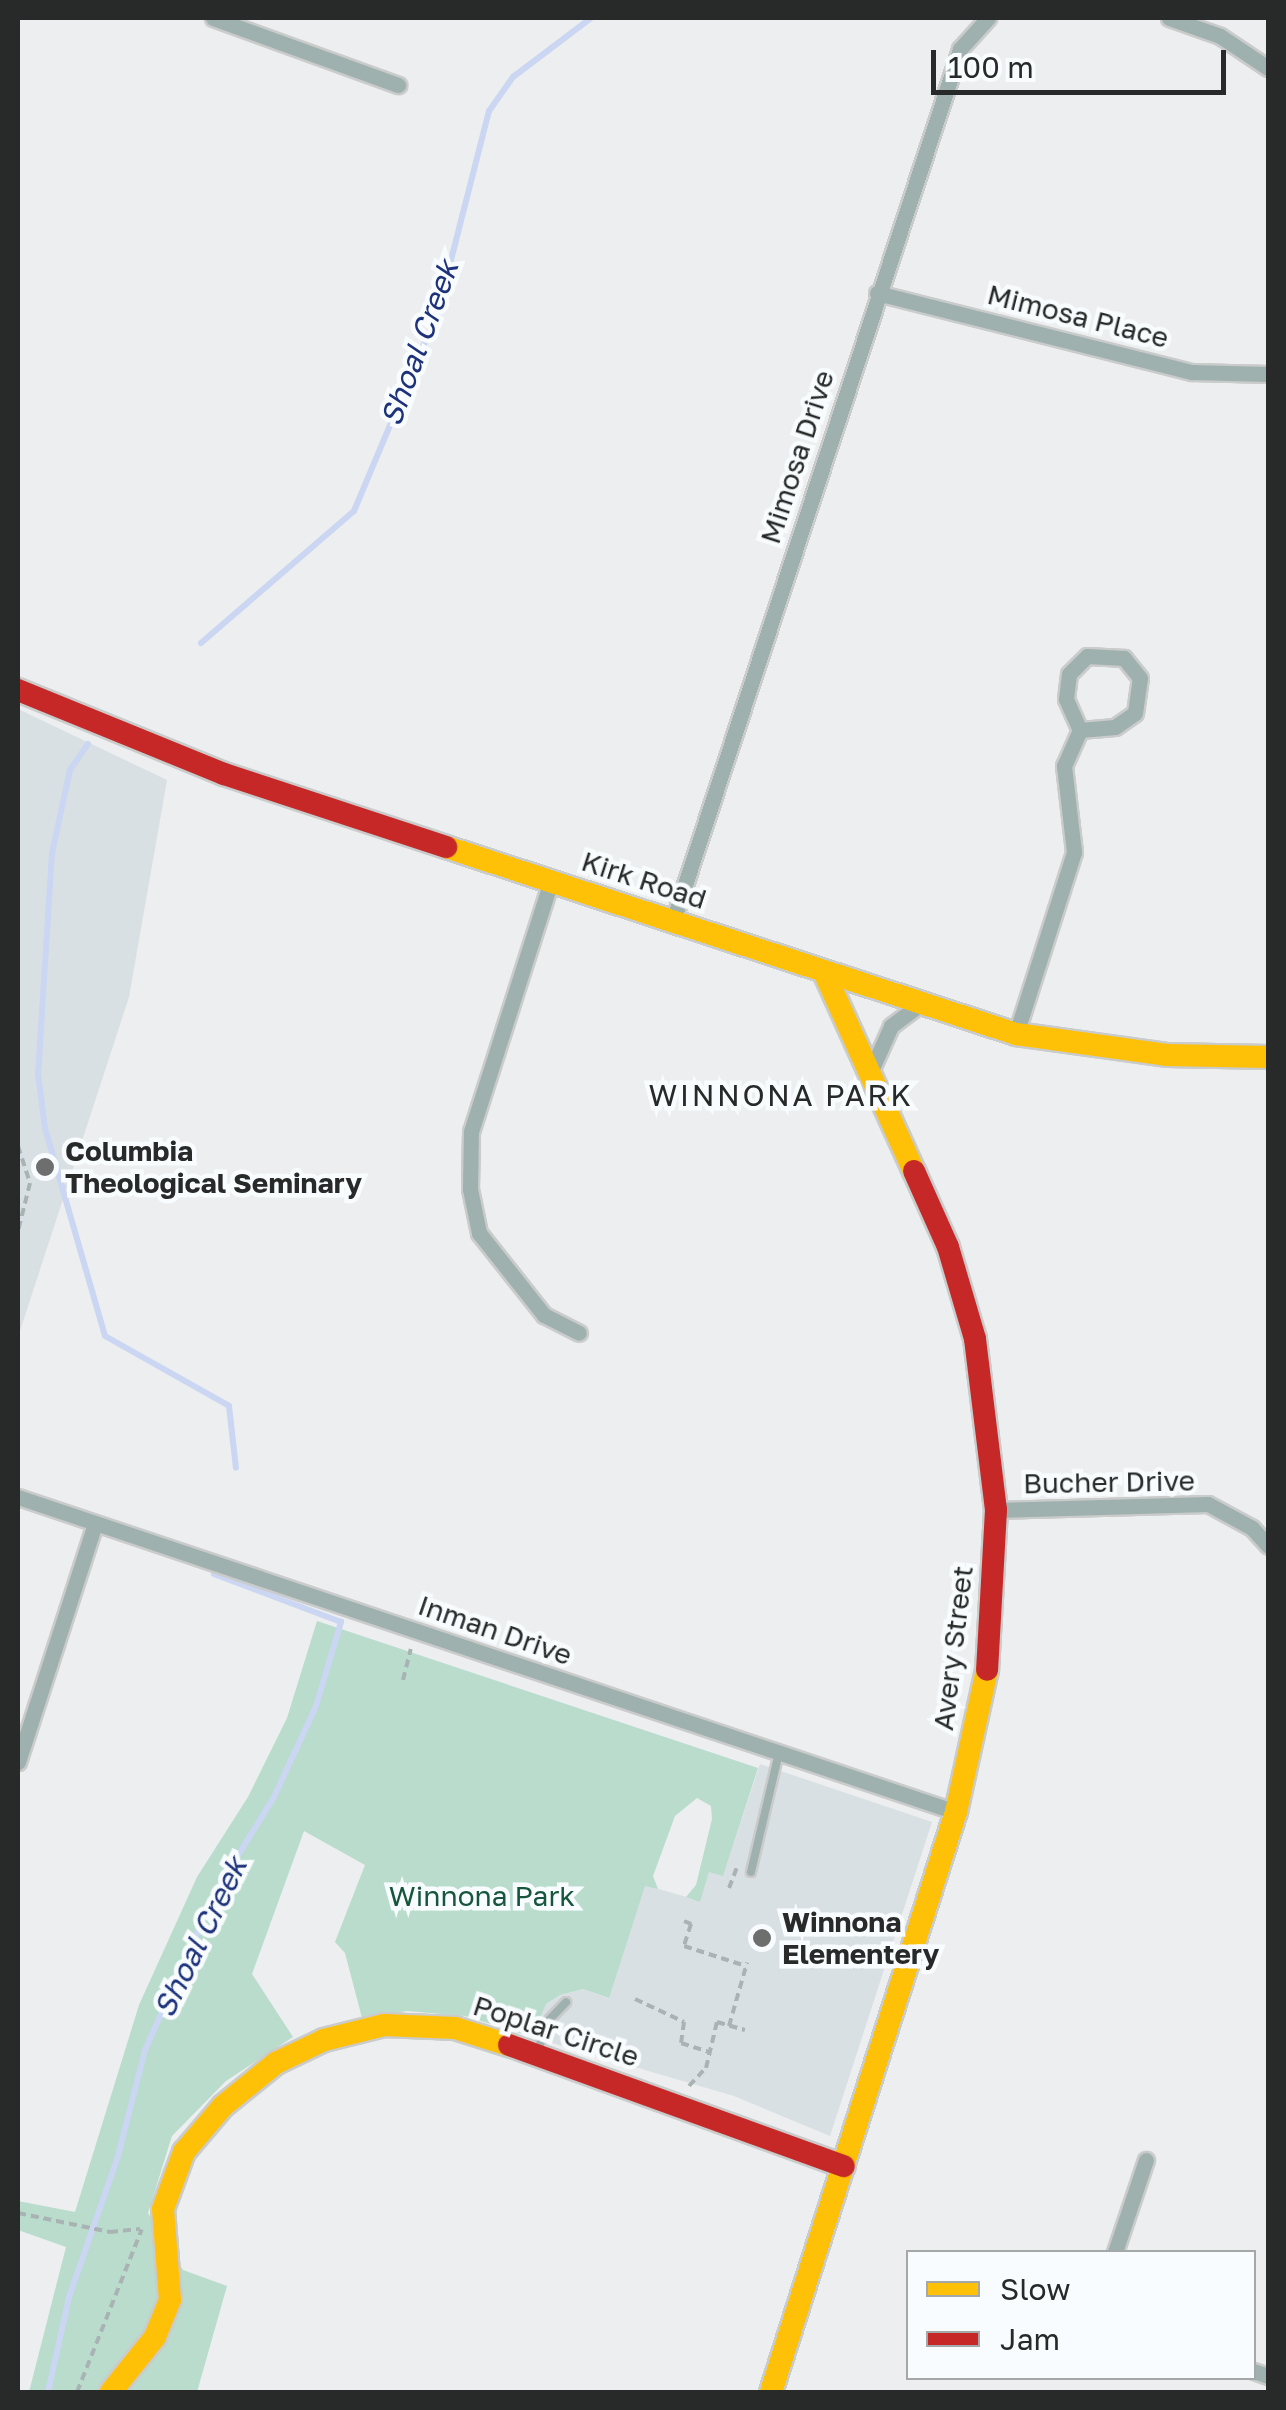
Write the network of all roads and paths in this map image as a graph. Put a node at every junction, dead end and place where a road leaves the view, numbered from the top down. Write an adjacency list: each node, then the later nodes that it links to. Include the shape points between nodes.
1 (213, 18): 5 (street)
2 (988, 18): 6 (street, Mimosa Drive, via 960,49)
3 (1169, 18): 4 (street, via 1220,36)
4 (1268, 68)
5 (398, 85)
6 (877, 292): 7 (street, Mimosa Place, via 1192,372); 11 (street, Mimosa Drive)
7 (1268, 374)
8 (18, 690): 10 (street, Kirk Road, via 224,774)
9 (1080, 730): 9 (street, via 1115,726 1134,713 1142,690 1124,658 1087,656 1069,674 1066,699); 14 (street, via 1064,766 1072,865)
10 (551, 881): 11 (street, Kirk Road); 19 (street, via 471,1131 470,1189 479,1233 544,1315)
11 (673, 921): 12 (street, Kirk Road)
12 (824, 972): 13 (street, Kirk Road); 16 (street, Avery Street)
13 (923, 1002): 14 (street, Kirk Road); 16 (street, via 891,1026)
14 (1016, 1034): 15 (street, Kirk Road, via 1167,1055)
15 (1268, 1057)
16 (870, 1074): 21 (street, Avery Street, via 948,1247 976,1339)
17 (18, 1146): 18 (path, via 30,1183)
18 (18, 1231)
19 (578, 1333)
20 (18, 1497): 22 (street, Inman Drive)
21 (996, 1510): 23 (street, Bucher Drive, via 1208,1504 1252,1528); 28 (street, Avery Street, via 984,1696)
22 (95, 1523): 26 (street, Inman Drive); 27 (street)
23 (1268, 1546)
24 (410, 1653): 25 (path)
25 (403, 1680)
26 (778, 1753): 28 (street, Inman Drive); 30 (lane)
27 (18, 1762)
28 (956, 1812): 41 (street, Avery Street)
29 (734, 1870): 31 (path)
30 (751, 1872)
31 (729, 1888)
32 (684, 1922): 35 (path, via 691,1924 684,1946 747,1964)
33 (635, 1999): 37 (path, via 684,2022 681,2043)
34 (566, 2002): 38 (lane, via 546,2023)
35 (729, 2026): 36 (path); 37 (path, via 717,2022)
36 (745, 2030)
37 (710, 2052): 39 (path, via 689,2086)
38 (538, 2054): 41 (street, Poplar Circle); 42 (street, Poplar Circle, via 456,2028 384,2025 324,2040 276,2063 222,2106 184,2152)
39 (670, 2080)
40 (1146, 2160): 45 (street)
41 (844, 2166): 48 (street, Avery Street)
42 (163, 2209): 44 (path, via 150,2230); 47 (street, via 170,2300 155,2338)
43 (18, 2212): 44 (path, via 110,2232)
44 (142, 2229): 46 (path)
45 (1116, 2250)
46 (76, 2392)
47 (111, 2392)
48 (771, 2392)

